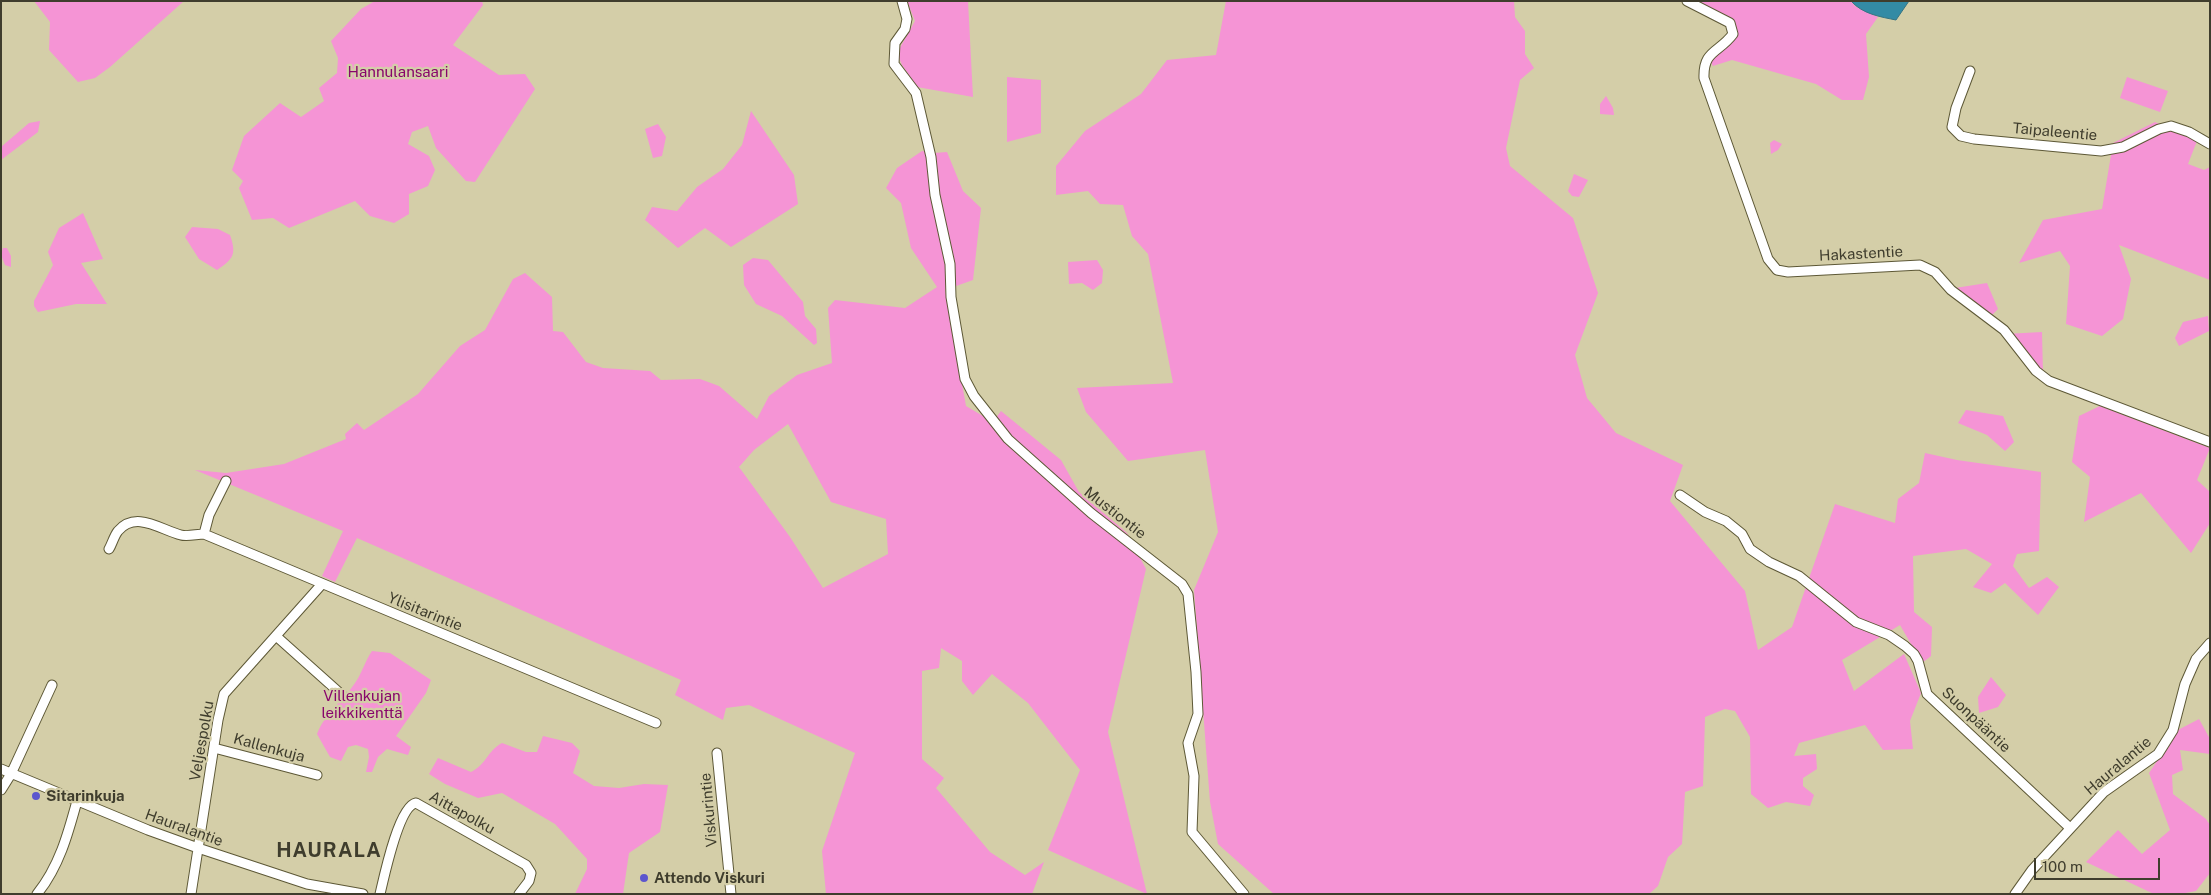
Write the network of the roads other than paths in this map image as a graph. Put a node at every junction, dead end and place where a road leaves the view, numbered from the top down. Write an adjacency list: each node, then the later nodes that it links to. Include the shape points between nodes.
1 (902, 1): 31 (street, Mustiontie, via 907,19 905,29 895,43 894,64 916,93 931,157 935,195 950,264 951,298 965,379 974,396 1008,439 1091,513 1182,584 1188,594 1198,714 1188,743 1194,776 1192,832)
2 (1687, 1): 5 (street, Hakastentie, via 1730,23 1733,34 1710,54 1704,65 1704,78 1768,259 1777,270 1920,264 1935,272 1951,290 2004,330 2036,371 2049,381)
3 (1970, 70): 4 (street, Taipaleentie, via 1952,128 1961,136 2101,151 2123,147 2171,126)
4 (2210, 144)
5 (2210, 442)
6 (226, 481): 8 (street, via 209,515)
7 (1680, 495): 23 (street, Suonpääntie, via 1726,521 1742,534 1750,549 1799,576 1856,622 1889,635 1905,646 1918,661 1927,694)
8 (204, 534): 9 (street, Ylisitarintie, via 182,536 155,524 136,522 118,531); 10 (street, Ylisitarintie)
9 (109, 549)
10 (322, 584): 11 (street, Veljespolku); 15 (street, Ylisitarintie)
11 (276, 636): 14 (street); 16 (street, Veljespolku, via 224,694)
12 (2210, 643): 23 (street, Hauralantie, via 2196,660 2185,684 2173,730 2158,754 2104,792)
13 (52, 686): 19 (street)
14 (342, 695)
15 (656, 723)
16 (214, 748): 20 (street, Kallenkuja); 24 (street, Veljespolku)
17 (717, 753): 30 (street, Viskurintie)
18 (1, 769): 19 (street, Hauralantie)
19 (11, 774): 21 (street); 22 (street, Hauralantie)
20 (317, 775)
21 (1, 790)
22 (78, 801): 24 (street, Hauralantie); 25 (street, via 57,864)
23 (2070, 828): 32 (street, Hauralantie)
24 (198, 848): 26 (street, Veljespolku); 27 (street, Hauralantie, via 307,884)
25 (37, 894)
26 (191, 894)
27 (363, 894)
28 (380, 894): 29 (street, Aittapolku, via 397,832 408,808 416,803 526,866 531,872)
29 (519, 894)
30 (731, 894)
31 (1244, 894)
32 (2015, 894)

